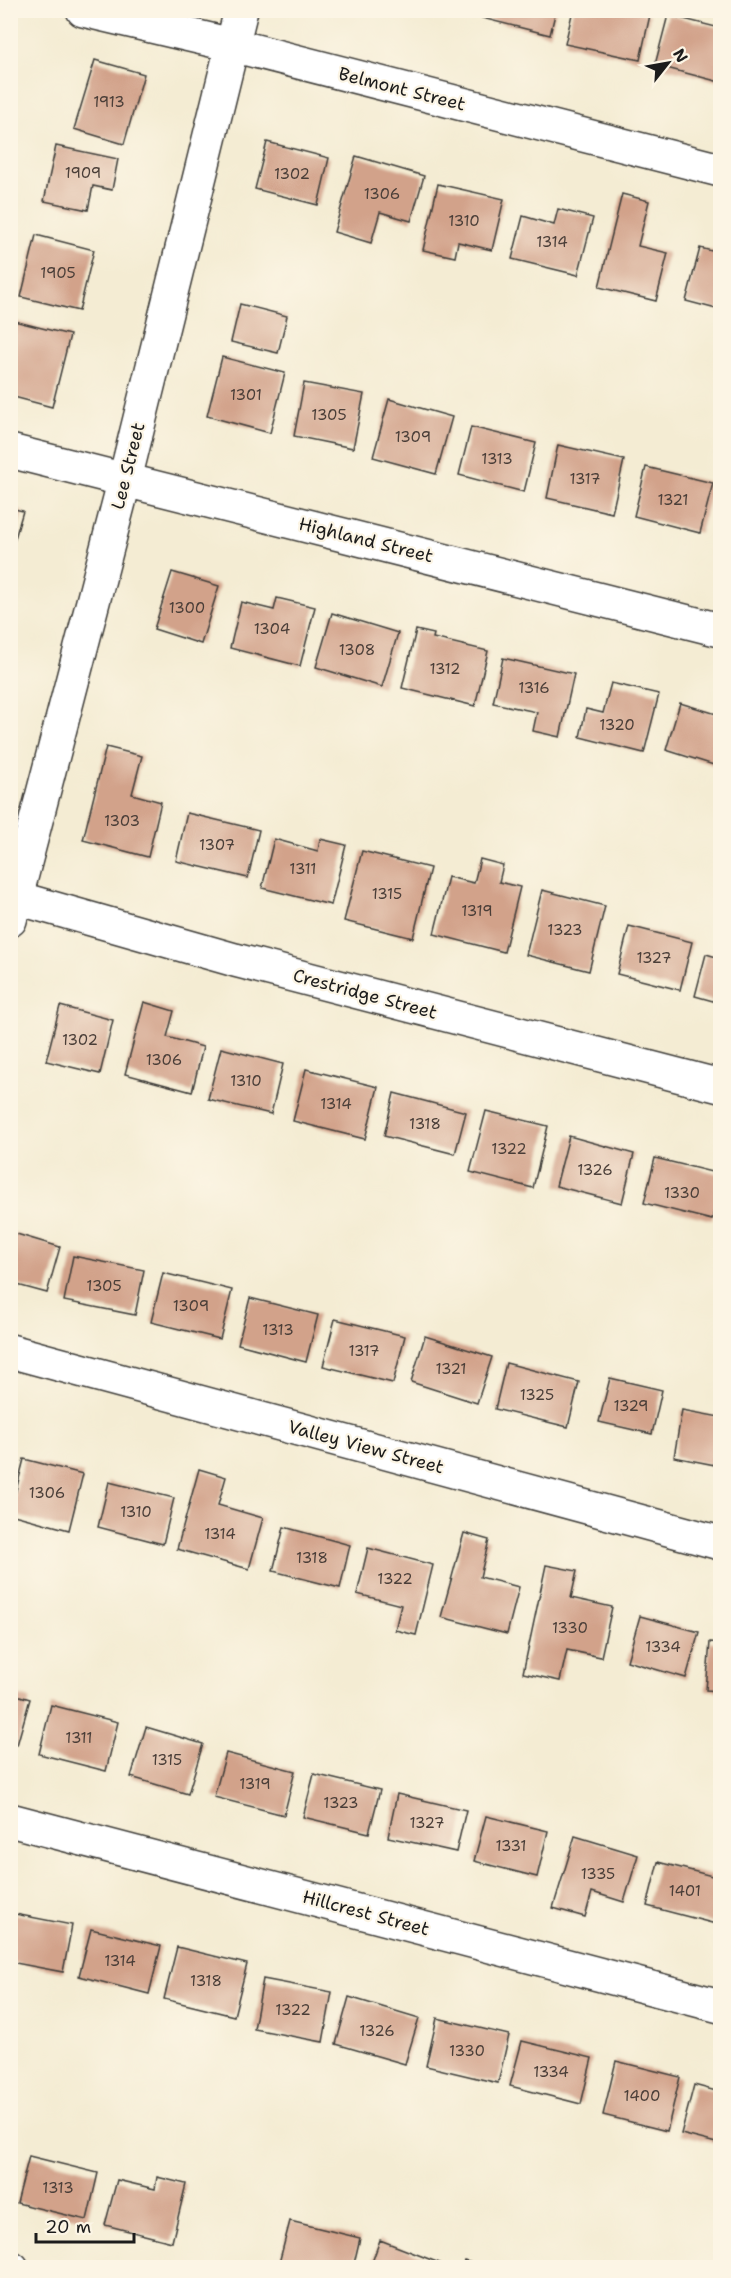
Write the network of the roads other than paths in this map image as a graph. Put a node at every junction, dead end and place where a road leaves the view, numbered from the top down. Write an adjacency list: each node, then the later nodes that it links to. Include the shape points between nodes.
1 (83, 10): 3 (street, Belmont Street)
2 (241, 10): 3 (street, Lee Street)
3 (232, 45): 4 (street, Belmont Street); 6 (street, Lee Street)
4 (720, 170)
5 (10, 451): 6 (street, Highland Street)
6 (125, 479): 7 (street, Highland Street); 8 (street, Lee Street)
7 (720, 630)
8 (13, 904): 9 (street, Crestridge Street)
9 (720, 1086)
10 (10, 1351): 11 (street, Valley View Street)
11 (720, 1543)
12 (10, 1820): 13 (street, Hillcrest Street)
13 (720, 2006)

